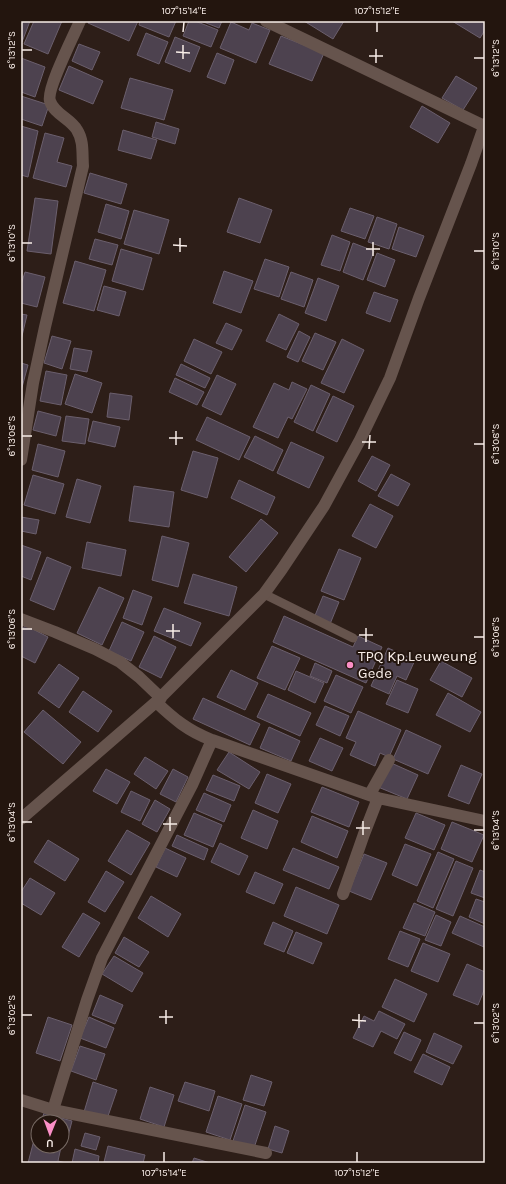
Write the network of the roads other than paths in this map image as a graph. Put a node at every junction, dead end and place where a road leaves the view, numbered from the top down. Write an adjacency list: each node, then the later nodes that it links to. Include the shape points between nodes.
1 (80, 21): 4 (street, via 58,70 49,100 77,129 82,143 83,166 43,334)
2 (266, 21): 3 (street)
3 (485, 125): 6 (street, via 390,378 324,506)
4 (23, 434): 5 (street)
5 (21, 460)
6 (264, 594): 8 (lane); 9 (street)
7 (21, 619): 9 (street, via 120,662 139,677)
8 (353, 638)
9 (158, 700): 10 (street, via 176,720); 13 (street)
10 (212, 740): 12 (street); 17 (street, via 192,785 102,958)
11 (389, 760): 12 (street)
12 (374, 796): 14 (street); 15 (street)
13 (21, 819)
14 (485, 821)
15 (343, 894)
16 (21, 1100): 17 (street)
17 (53, 1110): 18 (street)
18 (266, 1154)

